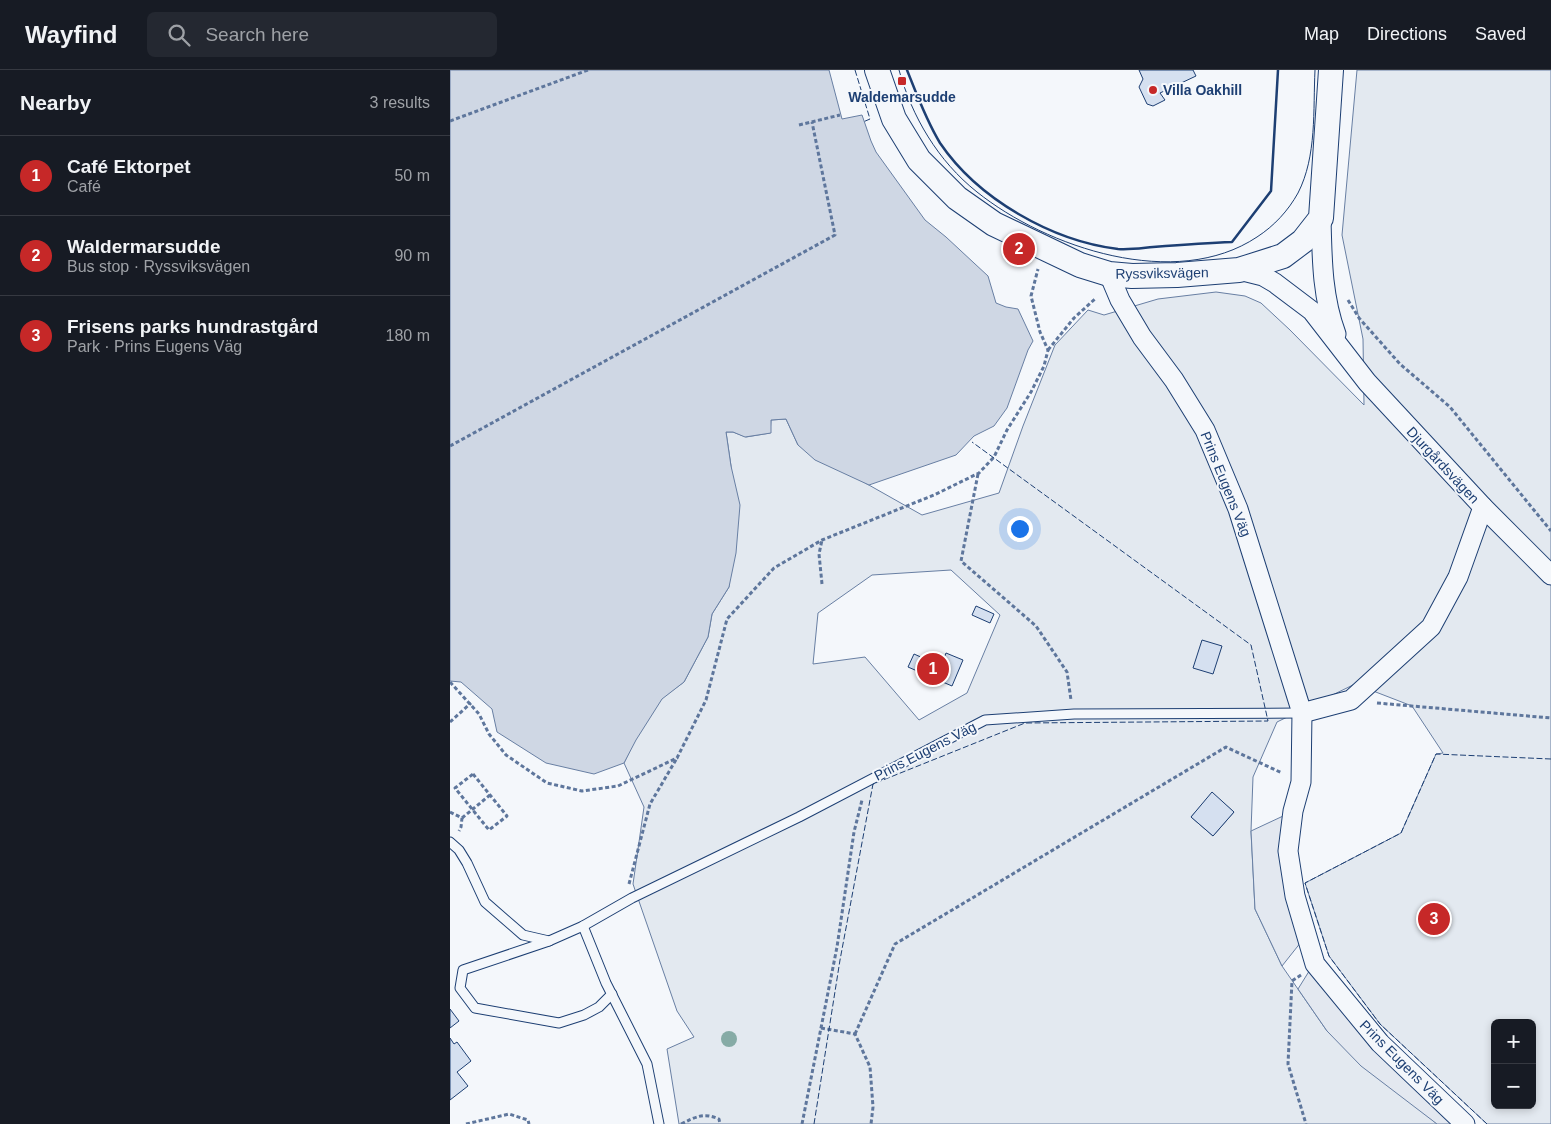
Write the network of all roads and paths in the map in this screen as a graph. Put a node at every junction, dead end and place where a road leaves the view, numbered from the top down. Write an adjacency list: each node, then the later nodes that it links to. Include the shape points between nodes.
1 (588, 70): 5 (path)
2 (877, 70): 11 (street, Ryssviksvägen, via 894,119 919,160 957,198 994,224 1080,266)
3 (1331, 70): 8 (street, Djurgårdsvägen)
4 (840, 115): 6 (path)
5 (450, 122)
6 (812, 122): 7 (path); 16 (path, via 835,235)
7 (799, 125)
8 (1321, 218): 10 (street, via 1303,241 1283,256); 14 (street, Djurgårdsvägen, via 1322,274 1330,318)
9 (1040, 260): 15 (path, via 1032,296 1040,332)
10 (1239, 270): 11 (street, Ryssviksvägen, via 1177,275); 14 (street, Djurgårdsvägen, via 1262,276 1296,298 1312,311)
11 (1109, 274): 26 (street, Prins Eugens Väg, via 1142,338 1174,380 1205,430 1238,509)
12 (1343, 294): 19 (path, via 1359,318 1400,364 1450,407)
13 (1096, 298): 15 (path, via 1074,318)
14 (1342, 349): 18 (street, Djurgårdsvägen, via 1367,382)
15 (1048, 350): 17 (path, via 1031,392 994,458)
16 (450, 446)
17 (979, 473): 20 (path, via 934,495); 27 (path, via 961,560 1036,626 1067,672)
18 (1483, 507): 21 (street, Djurgårdsvägen); 24 (street, Prins Eugens Väg, via 1458,577 1431,627)
19 (1551, 531)
20 (822, 540): 22 (path, via 819,554); 30 (path, via 774,568 727,619 706,700)
21 (1551, 574)
22 (822, 584)
23 (450, 682): 25 (path)
24 (1351, 700): 26 (street, Prins Eugens Väg); 28 (path)
25 (471, 703): 29 (path); 30 (path, via 506,755 547,783 582,791 618,786)
26 (1302, 713): 27 (lane, Prins Eugens Väg); 32 (street, Prins Eugens Väg)
27 (1074, 714): 31 (lane, Prins Eugens Väg, via 985,720)
28 (1551, 718)
29 (450, 722)
30 (677, 758): 40 (path, via 650,804 628,885)
31 (868, 780): 40 (lane, Prins Eugens Väg); 45 (path, via 854,832)
32 (1301, 782): 43 (street, Prins Eugens Väg, via 1288,851 1295,896); 46 (path, via 1226,747 895,944)
33 (490, 795): 34 (path); 34 (path, via 473,774 456,788); 34 (path, via 507,816 495,826 489,830)
34 (472, 809): 36 (path)
35 (450, 812): 36 (path)
36 (462, 818): 37 (path)
37 (458, 833)
38 (450, 842): 39 (lane)
39 (455, 849): 42 (lane, via 467,863 485,902 524,935)
40 (632, 898): 41 (lane, Prins Eugens Väg)
41 (583, 926): 42 (lane, Prins Eugens Väg); 44 (lane)
42 (549, 941): 44 (lane, Prins Eugens Väg, via 463,970 460,988 474,1008 559,1023 599,1007)
43 (1315, 964): 54 (path, via 1292,981 1288,1064); 55 (street, Prins Eugens Väg, via 1380,1044)
44 (612, 994): 49 (lane, via 647,1064)
45 (821, 1028): 46 (path); 52 (path)
46 (855, 1034): 53 (path, via 870,1067)
47 (466, 1124): 48 (path, via 510,1114 528,1120)
48 (529, 1124)
49 (659, 1124)
50 (681, 1124): 51 (path, via 709,1115 719,1119)
51 (720, 1124)
52 (802, 1124)
53 (872, 1124)
54 (1306, 1124)
55 (1464, 1124)

